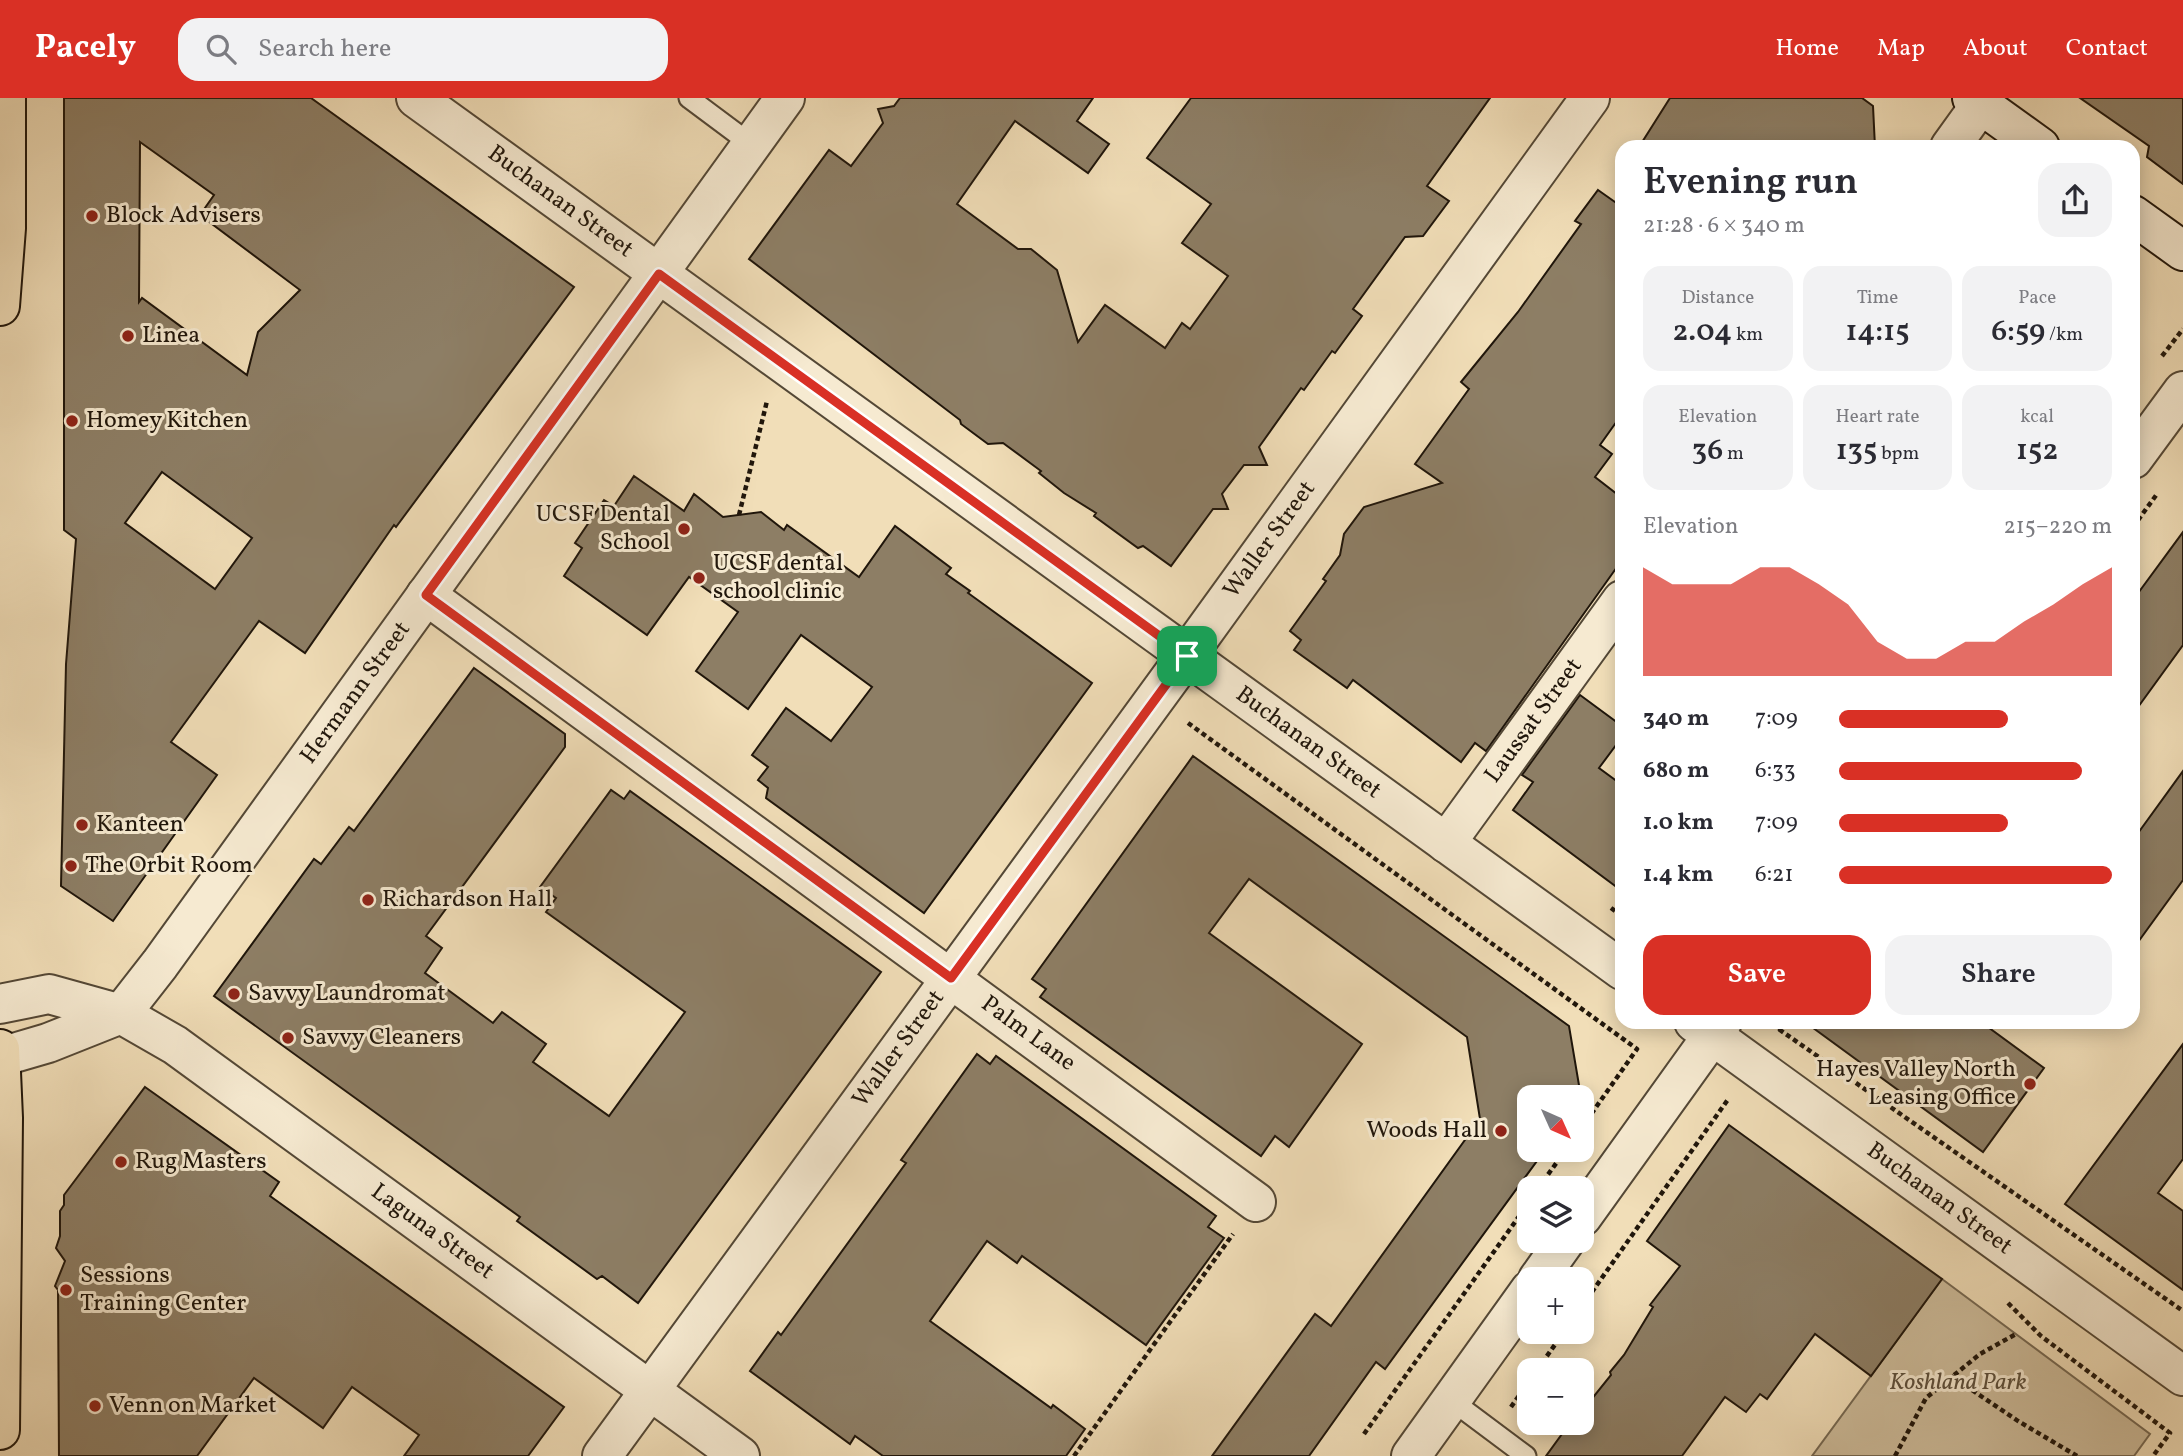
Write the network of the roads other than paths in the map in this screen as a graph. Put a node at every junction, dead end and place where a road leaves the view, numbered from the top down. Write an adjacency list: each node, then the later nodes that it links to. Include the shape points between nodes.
1 (6, 98): 13 (main road, via 6,228)
2 (416, 98): 12 (street, Buchanan Street)
3 (689, 98): 9 (lane)
4 (786, 98): 9 (street, Hermann Street)
5 (1590, 98): 18 (street, Waller Street)
6 (1977, 101): 7 (street); 8 (street)
7 (1954, 140)
8 (2030, 140)
9 (751, 145): 12 (street, Hermann Street)
10 (2140, 220): 11 (street)
11 (2183, 251)
12 (659, 274): 16 (street, Hermann Street); 18 (street, Buchanan Street)
13 (0, 306)
14 (2183, 391): 15 (street)
15 (2140, 449)
16 (426, 595): 21 (street, Palm Lane); 23 (street, Hermann Street)
17 (1615, 610): 19 (street, Laussat Street)
18 (1187, 656): 19 (street, Buchanan Street); 21 (street, Waller Street)
19 (1446, 842): 20 (street, Buchanan Street)
20 (1615, 965)
21 (951, 978): 29 (street, Palm Lane); 32 (street, Waller Street)
22 (0, 1004): 23 (street, Laguna Street, via 49,994)
23 (121, 1014): 27 (street); 32 (street, Laguna Street, via 175,1045)
24 (1708, 1029): 28 (street)
25 (1714, 1029): 31 (street, Buchanan Street)
26 (0, 1049): 27 (main road)
27 (0, 1057): 34 (main road)
28 (1594, 1199)
29 (1256, 1202)
30 (1517, 1308): 33 (street)
31 (2183, 1376)
32 (650, 1391): 35 (street, Waller Street); 36 (street, Laguna Street)
33 (1451, 1399): 37 (street); 38 (lane)
34 (0, 1430)
35 (603, 1456)
36 (740, 1456)
37 (1411, 1456)
38 (1526, 1456)

